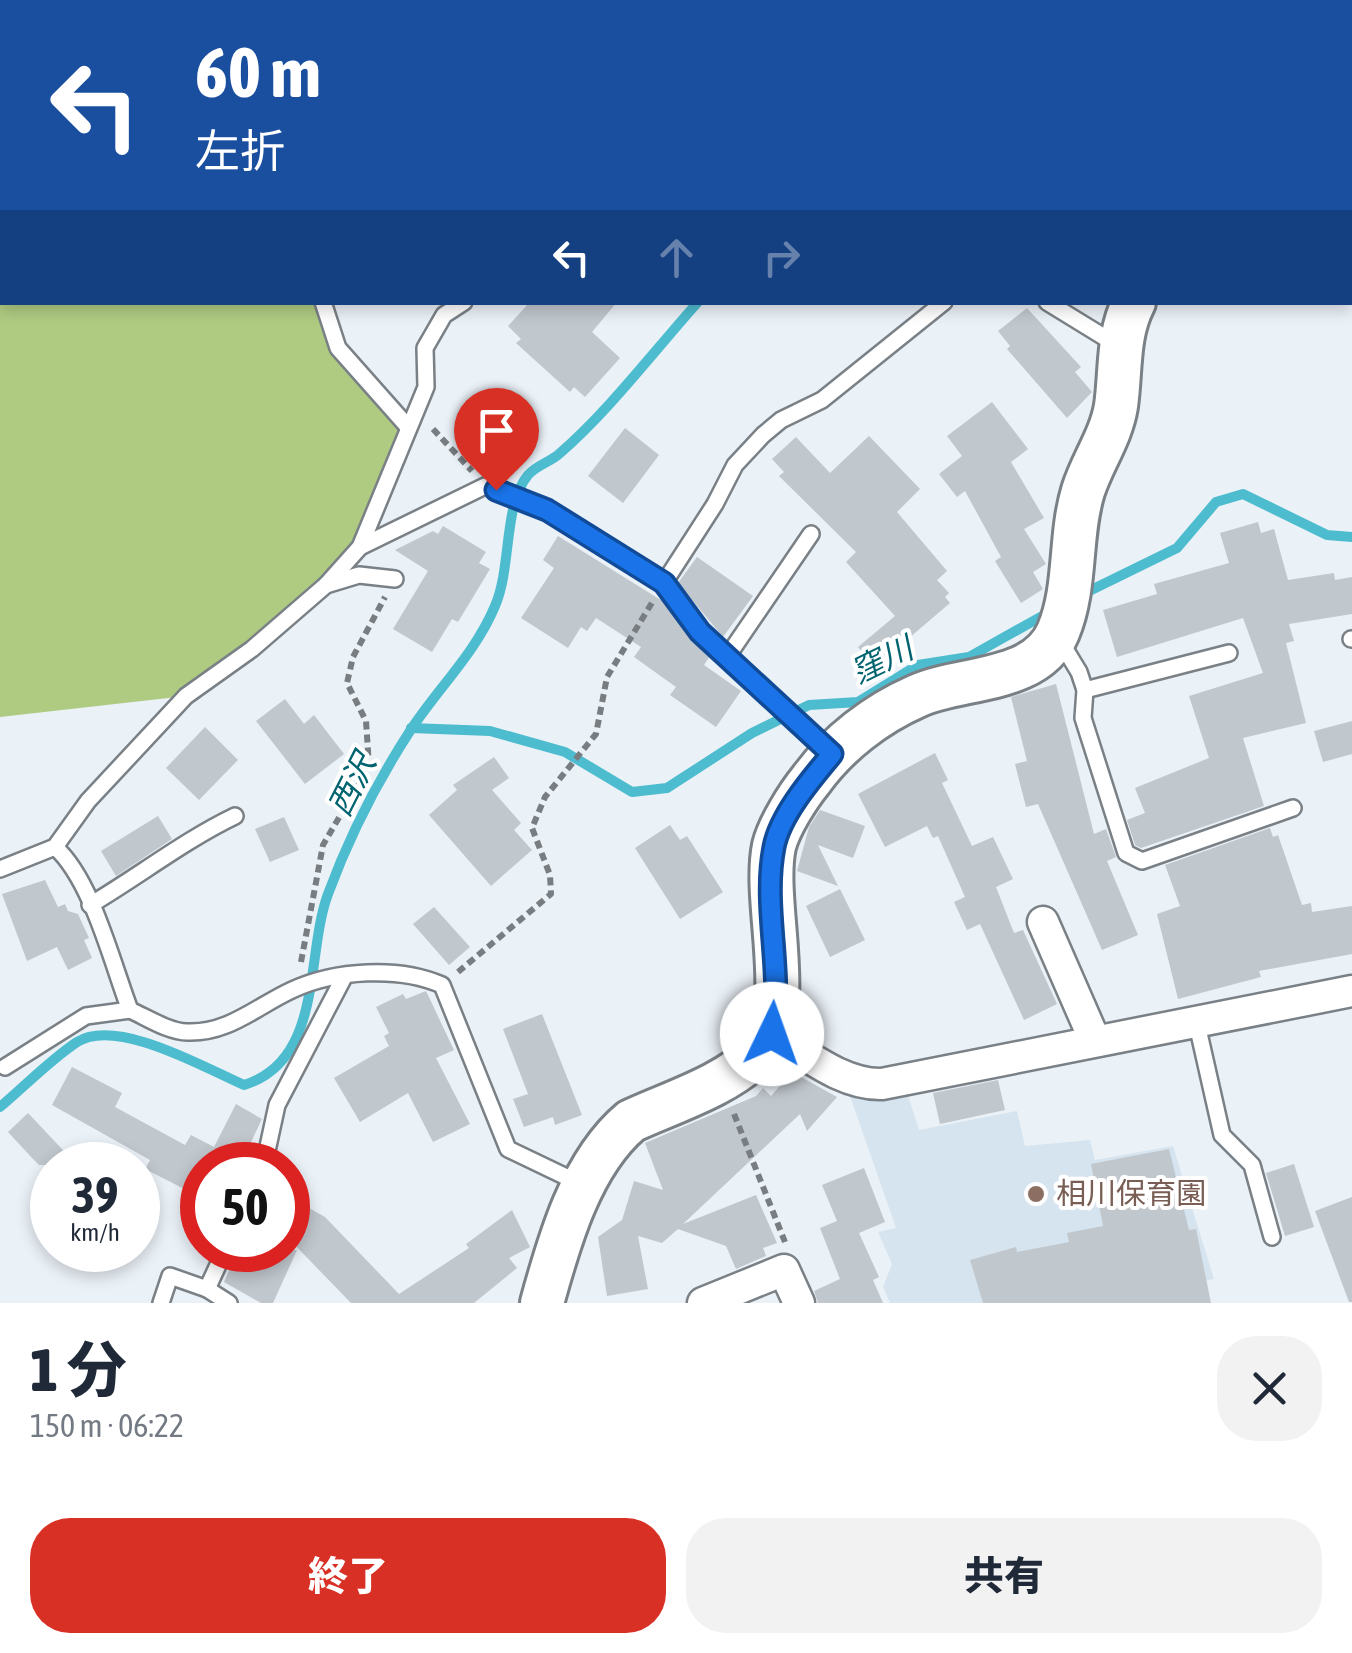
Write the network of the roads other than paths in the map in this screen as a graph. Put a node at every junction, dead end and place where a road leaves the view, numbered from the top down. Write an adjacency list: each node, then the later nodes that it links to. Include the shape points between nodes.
1 (324, 305): 7 (lane, via 338,348)
2 (459, 305): 7 (lane, via 444,315 425,348 426,387)
3 (940, 305): 11 (lane, via 822,400 763,435 734,465)
4 (1052, 305): 6 (lane)
5 (1133, 305): 6 (main road)
6 (1120, 347): 13 (main road, via 1116,409 1084,488)
7 (408, 426): 9 (lane)
8 (811, 534): 15 (lane)
9 (360, 547): 11 (lane, via 491,488 537,507); 12 (lane)
10 (394, 578): 12 (lane, via 359,575)
11 (664, 583): 15 (lane)
12 (326, 584): 20 (lane, via 186,696 88,801)
13 (1057, 635): 16 (lane); 17 (main road, via 1023,666 922,693)
14 (1229, 653): 16 (lane)
15 (727, 657): 17 (lane)
16 (1084, 690): 18 (lane, via 1083,718 1126,853 1142,861)
17 (819, 742): 28 (main road, via 808,782 774,844)
18 (1293, 808)
19 (235, 816): 22 (lane)
20 (55, 847): 21 (lane); 22 (lane)
21 (0, 869)
22 (90, 905): 26 (lane)
23 (1043, 922): 29 (street)
24 (339, 978): 26 (lane, via 296,988 224,1028 184,1033); 31 (lane, via 277,1104); 32 (lane, via 422,976 442,985 508,1149)
25 (1352, 991): 27 (street)
26 (130, 1010): 30 (lane, via 86,1016)
27 (1196, 1020): 29 (street); 33 (lane, via 1222,1134 1252,1165)
28 (772, 1034): 29 (street, via 861,1084); 32 (main road, via 758,1053 720,1079 631,1121)
29 (1095, 1041)
30 (4, 1067)
31 (269, 1142)
32 (584, 1185): 38 (main road)
33 (1272, 1237)
34 (215, 1272): 35 (lane)
35 (207, 1288): 36 (lane, via 170,1276); 37 (lane)
36 (161, 1303)
37 (230, 1303)
38 (542, 1303)
39 (703, 1303): 40 (street, via 784,1270)
40 (799, 1303)

